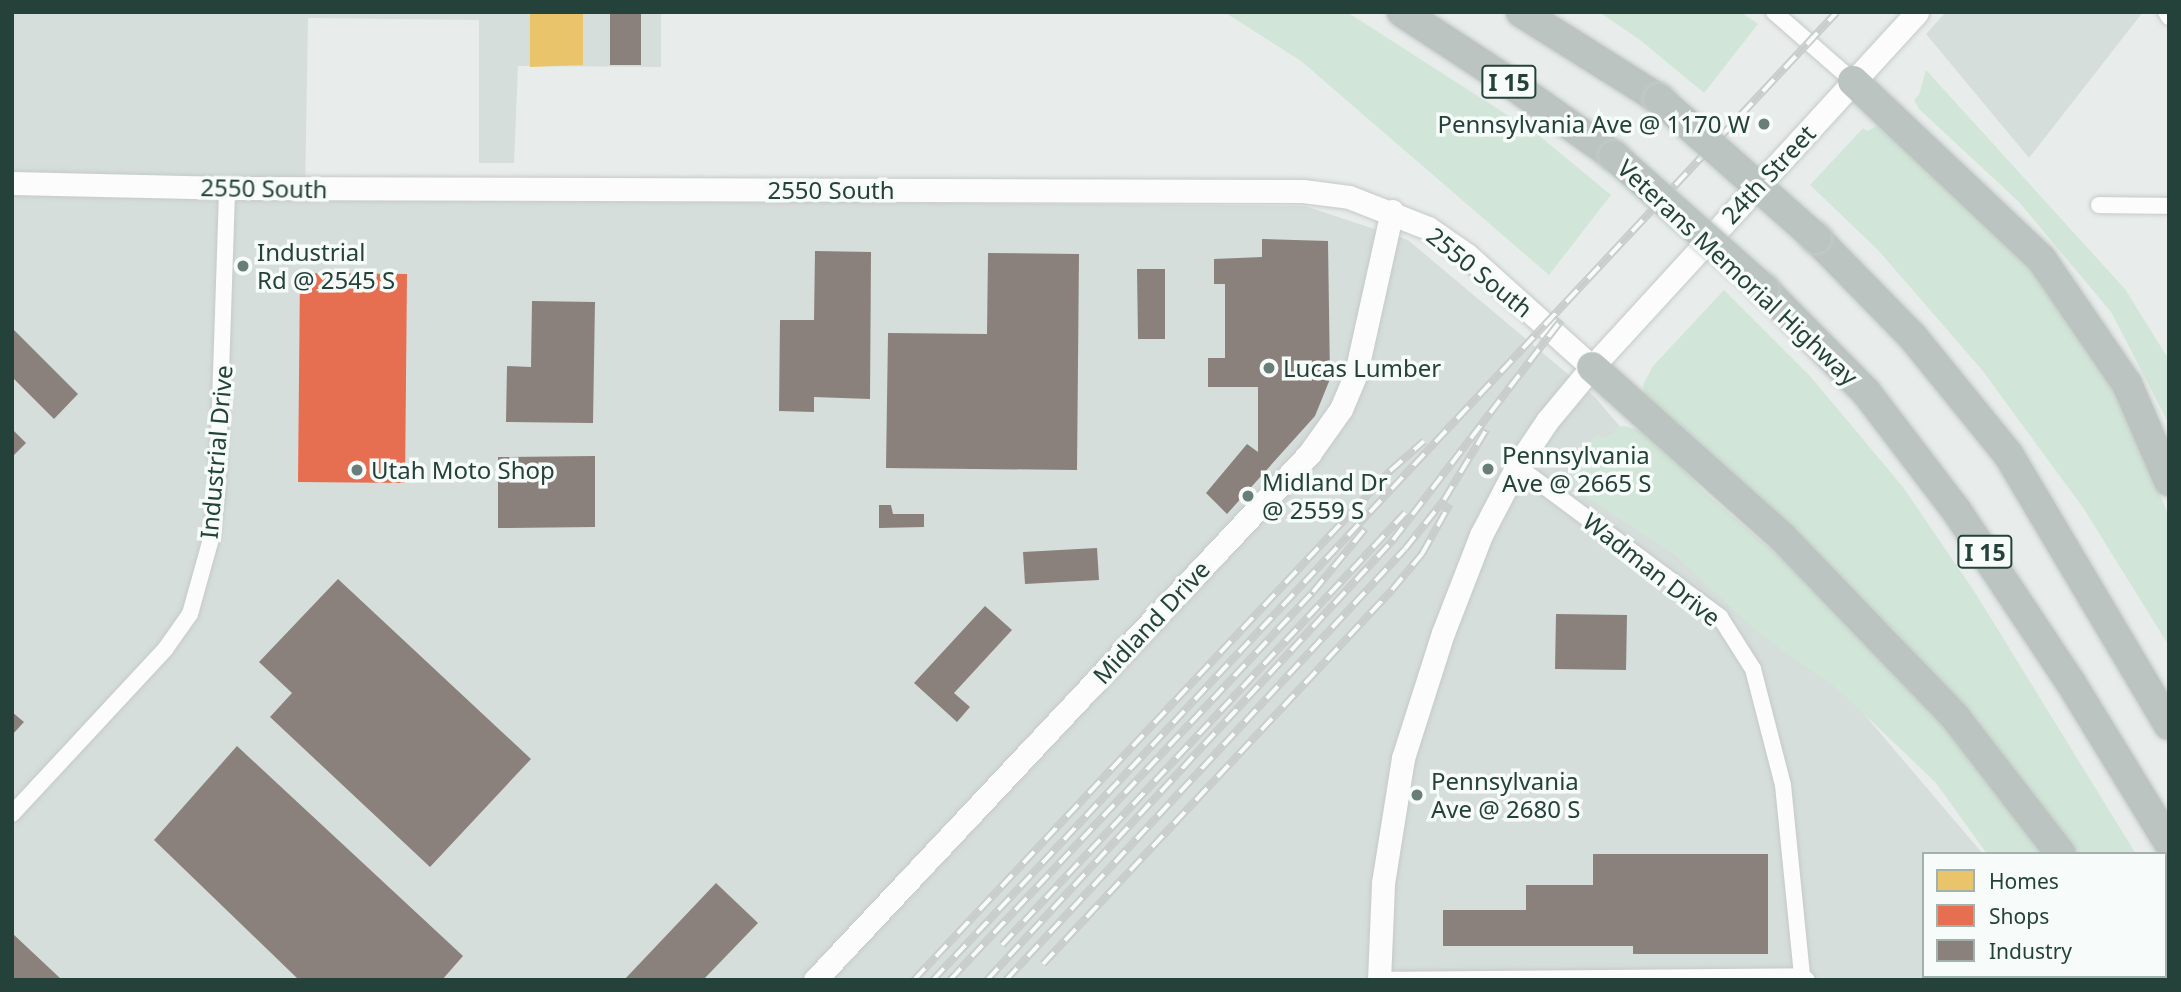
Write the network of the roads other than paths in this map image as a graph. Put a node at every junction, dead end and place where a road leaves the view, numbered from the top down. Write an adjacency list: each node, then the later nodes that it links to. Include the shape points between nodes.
1 (1402, 12): 18 (highway, Veterans Memorial Highway / I 15, bridge, via 1614,156 1764,289 1866,392 1956,510 2071,683)
2 (1521, 12): 16 (highway, I 15, bridge, via 1659,99 1816,238 1912,336 2008,454)
3 (1774, 12): 7 (street)
4 (1917, 12): 7 (main road, 24th Street)
5 (2166, 12): 6 (street)
6 (2169, 17)
7 (1853, 81): 13 (main road, 24th Street); 15 (highway, via 2042,260 2127,384)
8 (12, 183): 9 (main road, 2550 South)
9 (228, 188): 12 (main road, 2550 South, via 1303,191 1349,197); 17 (street, Industrial Drive, via 217,494 211,539 190,614 166,648)
10 (2099, 205): 11 (street)
11 (2169, 206)
12 (1392, 211): 13 (main road, 2550 South, via 1428,228 1467,255); 21 (main road, Midland Drive, via 1356,373 1342,409 1309,454)
13 (1592, 367): 14 (main road, 24th Street, via 1546,421); 19 (highway, via 1811,567 1955,717)
14 (1517, 466): 20 (street, Wadman Drive, via 1720,617 1753,669 1783,785); 22 (main road, 24th Street, via 1482,536 1443,633 1403,758 1382,883)
15 (2169, 481)
16 (2169, 725)
17 (12, 814)
18 (2169, 843)
19 (2059, 852)
20 (1805, 978): 22 (street)
21 (815, 980)
22 (1379, 980)

